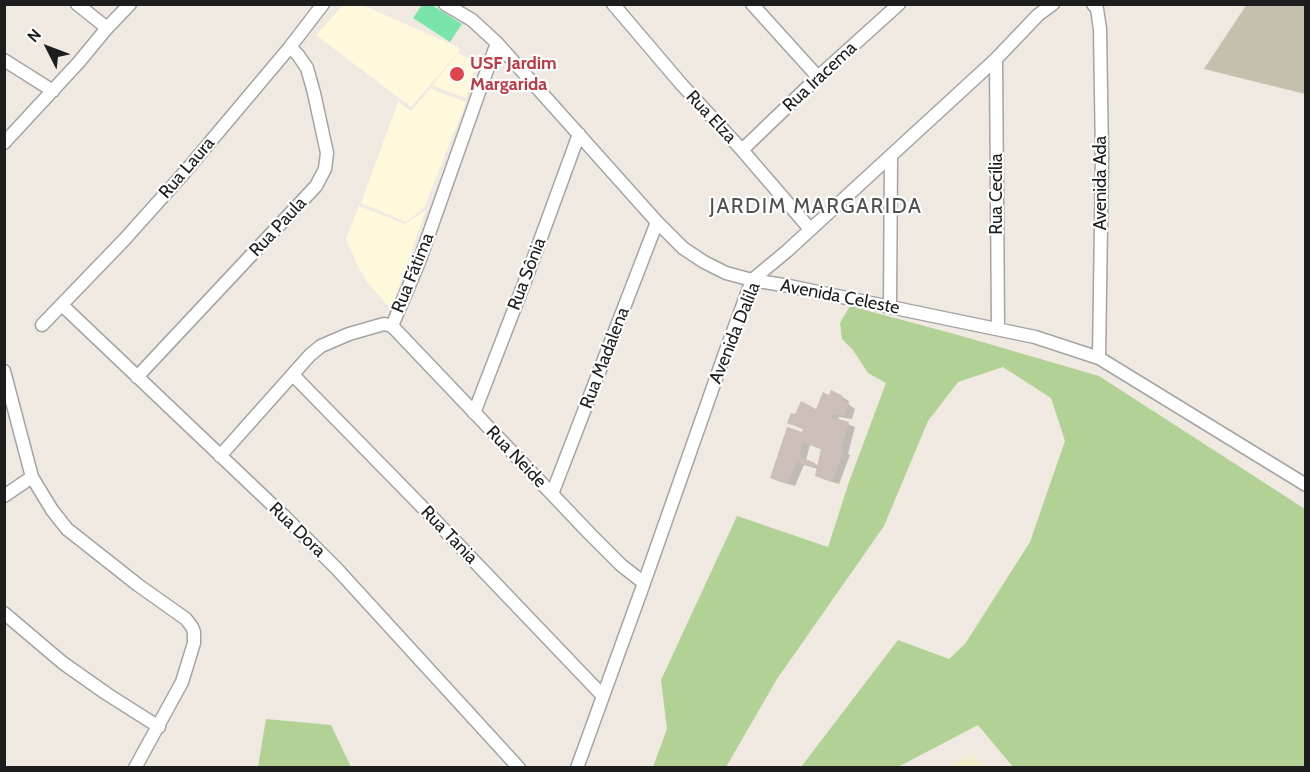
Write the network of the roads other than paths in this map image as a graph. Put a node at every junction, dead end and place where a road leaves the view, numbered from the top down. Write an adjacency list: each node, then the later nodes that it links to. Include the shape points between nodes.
1 (77, 4): 10 (street)
2 (130, 4): 10 (street)
3 (323, 4): 12 (street, Rua Laura)
4 (445, 4): 11 (street, Avenida Celeste)
5 (613, 4): 19 (street, Rua Elza)
6 (752, 4): 15 (street)
7 (1053, 4): 13 (street, Avenida Dalila)
8 (894, 6): 15 (street, Rua Iracema)
9 (1095, 7): 29 (street, Avenida Ada, via 1100,29 1102,157)
10 (107, 28): 16 (street)
11 (497, 43): 17 (street, Avenida Celeste); 27 (street, Rua Fátima, via 419,262)
12 (290, 47): 24 (street, Rua Laura, via 169,190); 32 (street, Rua Paula, via 307,68 327,153 325,169 316,186)
13 (996, 59): 20 (street, Avenida Dalila); 28 (street, Rua Cecília)
14 (4, 60): 16 (street)
15 (818, 77): 19 (street, Rua Iracema)
16 (53, 91): 18 (street)
17 (579, 134): 21 (street, Avenida Celeste); 33 (street, Rua Sônia)
18 (4, 143)
19 (742, 150): 22 (street, Rua Elza)
20 (891, 156): 22 (street, Avenida Dalila); 25 (street)
21 (657, 222): 23 (street, Avenida Celeste, via 704,262); 37 (street, Rua Madalena)
22 (810, 229): 23 (street, Avenida Dalila)
23 (752, 280): 25 (street, Avenida Celeste); 39 (street, Avenida Dalila)
24 (62, 305): 26 (street, Rua Laura); 32 (street, Rua Dora)
25 (890, 306): 28 (street, Avenida Celeste)
26 (42, 325)
27 (392, 326): 31 (street, Rua Fátima, via 384,324 321,346); 33 (street, Rua Neide)
28 (998, 329): 29 (street, Avenida Celeste)
29 (1099, 358): 36 (street, Avenida Celeste)
30 (4, 371): 35 (street)
31 (293, 375): 34 (street, Rua Fátima); 41 (street, Rua Tania)
32 (137, 377): 34 (street, Rua Dora)
33 (474, 413): 37 (street, Rua Neide)
34 (220, 456): 44 (street, Rua Dora, via 337,569)
35 (32, 477): 38 (street); 42 (street, via 67,529 192,627 191,658)
36 (1305, 485)
37 (552, 494): 39 (street, Rua Neide, via 609,554)
38 (4, 496)
39 (644, 583): 41 (street, Avenida Dalila)
40 (4, 613): 42 (street, via 63,663)
41 (603, 696): 45 (street, Avenida Dalila)
42 (159, 727): 43 (street)
43 (135, 768)
44 (519, 768)
45 (577, 768)

